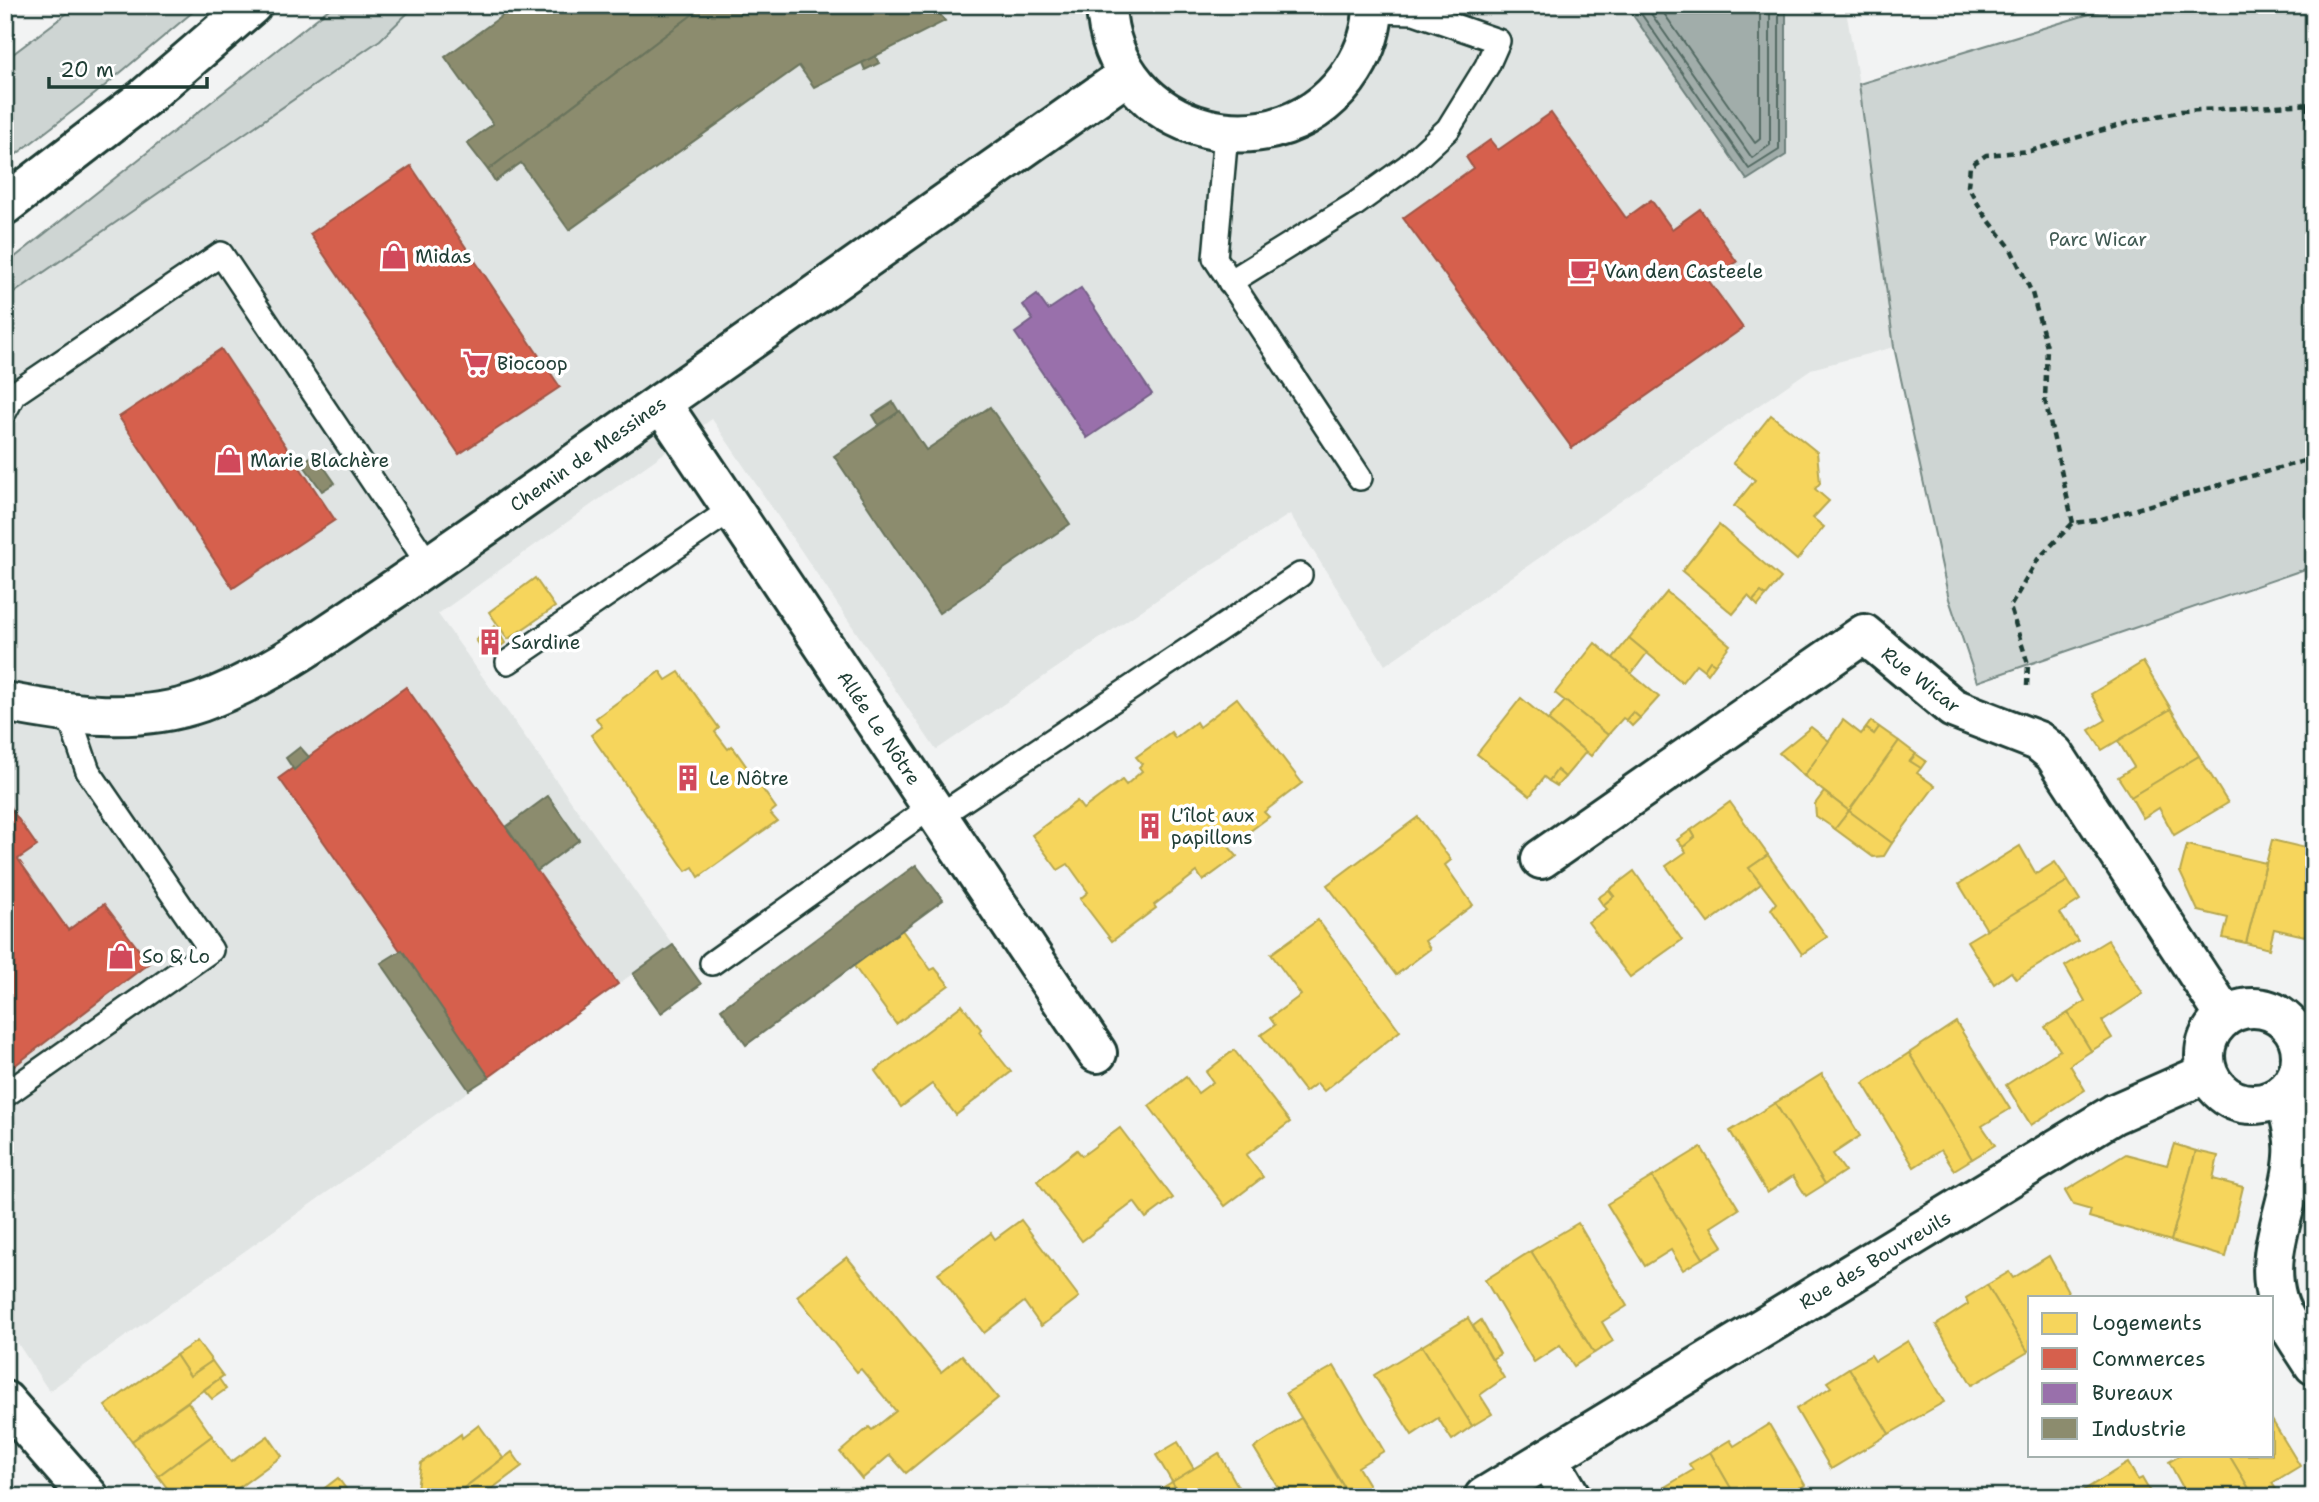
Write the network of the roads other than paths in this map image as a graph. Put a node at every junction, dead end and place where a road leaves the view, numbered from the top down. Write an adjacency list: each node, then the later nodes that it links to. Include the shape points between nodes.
1 (252, 5): 6 (main road, via 144,98)
2 (1106, 5): 4 (main road, via 1110,34)
3 (1373, 8): 5 (main road, via 1360,59 1330,99 1287,125 1263,132); 7 (lane, via 1414,12 1498,41 1488,66 1448,129 1408,166)
4 (1127, 75): 5 (main road, via 1167,113); 8 (main road, Chemin de Messines)
5 (1226, 133): 7 (lane, via 1215,258)
6 (5, 205)
7 (1230, 282): 10 (lane)
8 (662, 403): 11 (main road, Allée Le Nôtre); 12 (main road, Chemin de Messines)
9 (5, 411): 12 (lane, via 14,394 220,254)
10 (1360, 478)
11 (732, 509): 14 (lane); 17 (main road, Allée Le Nôtre)
12 (429, 565): 16 (main road, Chemin de Messines, via 305,649 227,692 173,710 129,715)
13 (1300, 575): 17 (lane)
14 (508, 662)
15 (5, 702): 16 (main road, Chemin de Messines)
16 (68, 713): 25 (lane, via 88,771 211,950)
17 (935, 812): 19 (lane); 22 (main road, Allée Le Nôtre)
18 (1541, 859): 20 (main road, Rue Wicar, via 1864,634 1953,708 2046,747 2062,764)
19 (712, 962)
20 (2225, 1016): 21 (main road, via 2239,1010 2269,1010 2282,1017); 23 (main road, via 2206,1041)
21 (2303, 1016): 24 (main road, via 2300,1070)
22 (1097, 1053)
23 (2207, 1073): 24 (main road, via 2226,1097 2241,1104 2256,1105); 28 (main road, Rue des Bouvreuils, via 2114,1114)
24 (2284, 1093): 26 (main road, via 2294,1156 2275,1244 2274,1286 2283,1313)
25 (5, 1095)
26 (2314, 1365)
27 (7, 1407): 29 (main road)
28 (1548, 1458): 30 (main road, Rue des Bouvreuils); 31 (main road)
29 (89, 1497)
30 (1484, 1497)
31 (1572, 1497)

